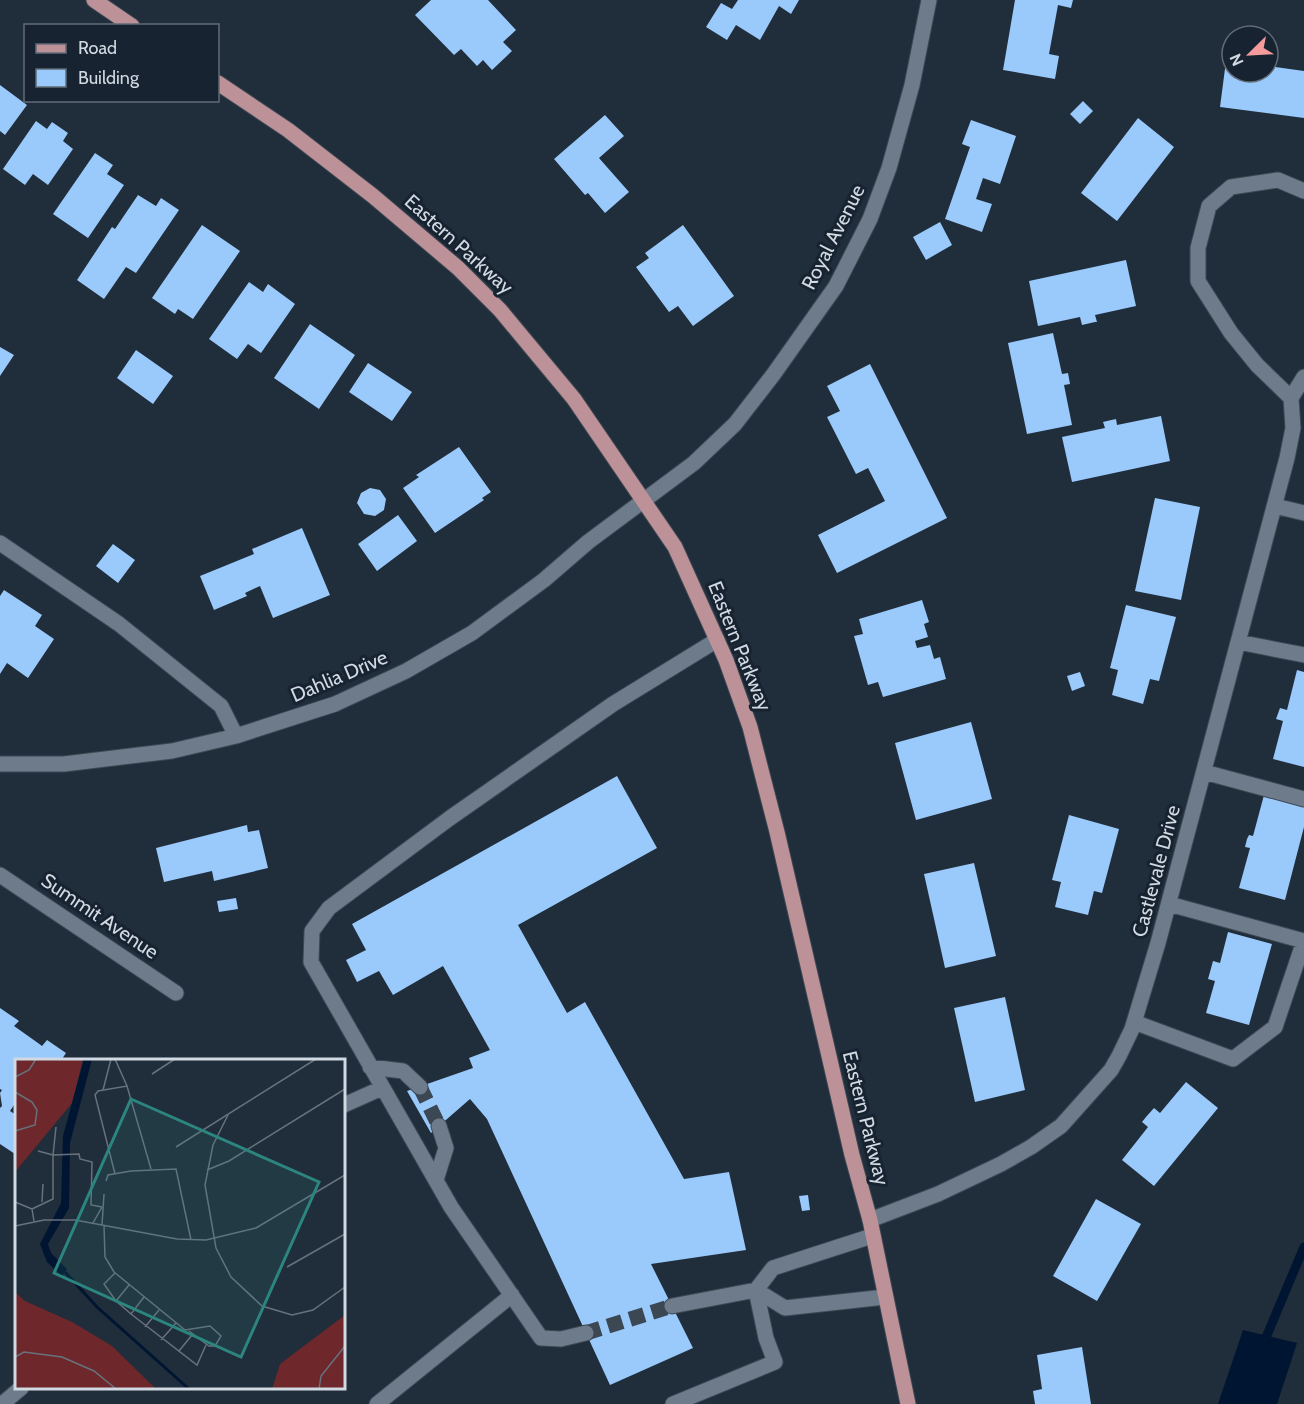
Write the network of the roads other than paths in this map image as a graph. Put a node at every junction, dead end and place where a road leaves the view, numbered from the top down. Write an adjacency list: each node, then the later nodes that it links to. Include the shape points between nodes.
1 (94, 0): 3 (main road)
2 (929, 0): 8 (street, Royal Avenue, via 912,85 889,168 870,219 836,286 735,424 694,464)
3 (129, 24)
4 (219, 84): 8 (main road, Eastern Parkway, via 364,188 459,268 501,310 574,399)
5 (1304, 191): 7 (street, via 1278,180 1231,187 1209,207 1198,248 1198,281 1231,333)
6 (1304, 377): 7 (street)
7 (1291, 398): 9 (street, Castlevale Drive, via 1293,428)
8 (644, 500): 12 (main road, Eastern Parkway, via 675,547); 15 (street, Dahlia Drive, via 472,633 406,671 335,704)
9 (1275, 506): 10 (street); 13 (street, Castlevale Drive)
10 (1304, 513)
11 (0, 543): 15 (street, via 119,624 221,706)
12 (717, 640): 24 (street, via 604,710 329,909 312,931 311,962); 30 (main road, Eastern Parkway, via 753,737)
13 (1238, 642): 14 (street); 17 (street, Castlevale Drive)
14 (1304, 654)
15 (236, 736): 16 (street, Dahlia Drive, via 172,751 64,764)
16 (0, 764)
17 (1204, 772): 18 (street); 20 (street, Castlevale Drive)
18 (1304, 799)
19 (0, 874): 22 (street, Summit Avenue)
20 (1169, 904): 21 (street); 23 (street, Castlevale Drive)
21 (1304, 941): 23 (street, via 1275,1027 1233,1059)
22 (176, 993)
23 (1134, 1022): 30 (street, Castlevale Drive, via 1111,1070 1061,1126 1001,1164)
24 (370, 1067): 25 (street, via 403,1071); 26 (street)
25 (420, 1087)
26 (382, 1088): 27 (street); 29 (street)
27 (345, 1106)
28 (439, 1126): 29 (street, via 446,1148)
29 (436, 1180): 32 (street)
30 (871, 1228): 31 (street, Castlevale Drive, via 774,1268); 33 (main road, Eastern Parkway)
31 (756, 1290): 33 (street, via 785,1308); 34 (street); 39 (street, via 775,1362)
32 (512, 1295): 35 (street, via 541,1338); 38 (street)
33 (885, 1297): 40 (main road, Eastern Parkway)
34 (672, 1306)
35 (586, 1333)
36 (20, 1389): 37 (street)
37 (2, 1404)
38 (377, 1404)
39 (673, 1404)
40 (908, 1404)

